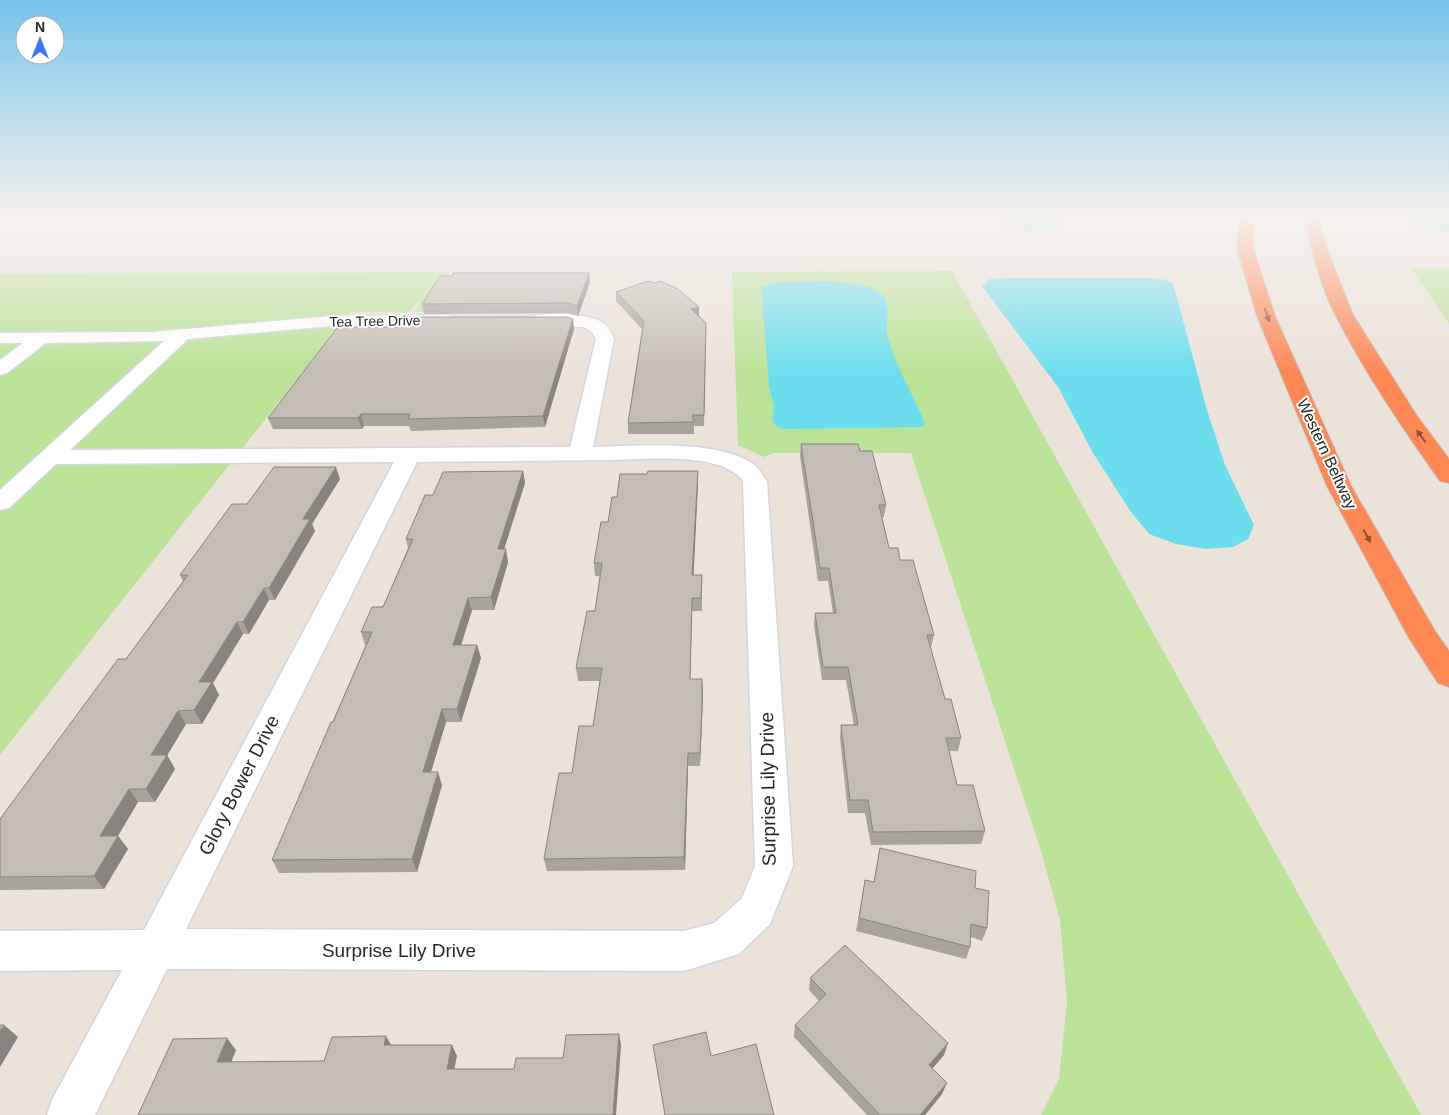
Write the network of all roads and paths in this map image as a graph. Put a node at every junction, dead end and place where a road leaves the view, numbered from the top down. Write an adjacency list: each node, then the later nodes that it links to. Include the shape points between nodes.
1 (1252, 269): 14 (highway, Western Beltway, one-way to 14, via 1266,316 1339,486)
2 (1327, 269): 12 (highway, one-way to 2, via 1407,418 1344,315)
3 (459, 320): 5 (street, Tea Tree Drive, via 330,321)
4 (518, 320): 9 (street, via 568,320 598,328 605,338)
5 (182, 335): 6 (street, Tea Tree Drive); 11 (street)
6 (43, 337): 7 (street, Tea Tree Drive); 8 (street)
7 (0, 338)
8 (0, 369)
9 (580, 454): 10 (street, Surprise Lily Drive); 17 (street, Surprise Lily Drive, via 697,454 730,460 746,469 755,481 774,866 756,911 726,940 684,951)
10 (409, 455): 11 (street, Surprise Lily Drive); 17 (street, Glory Bower Drive)
11 (50, 457): 13 (street)
12 (1449, 476)
13 (0, 503)
14 (1424, 638): 15 (highway, Western Beltway); 16 (highway)
15 (1449, 675)
16 (1449, 694)
17 (155, 949): 18 (street, Surprise Lily Drive); 19 (street, Glory Bower Drive)
18 (0, 951)
19 (70, 1115)

